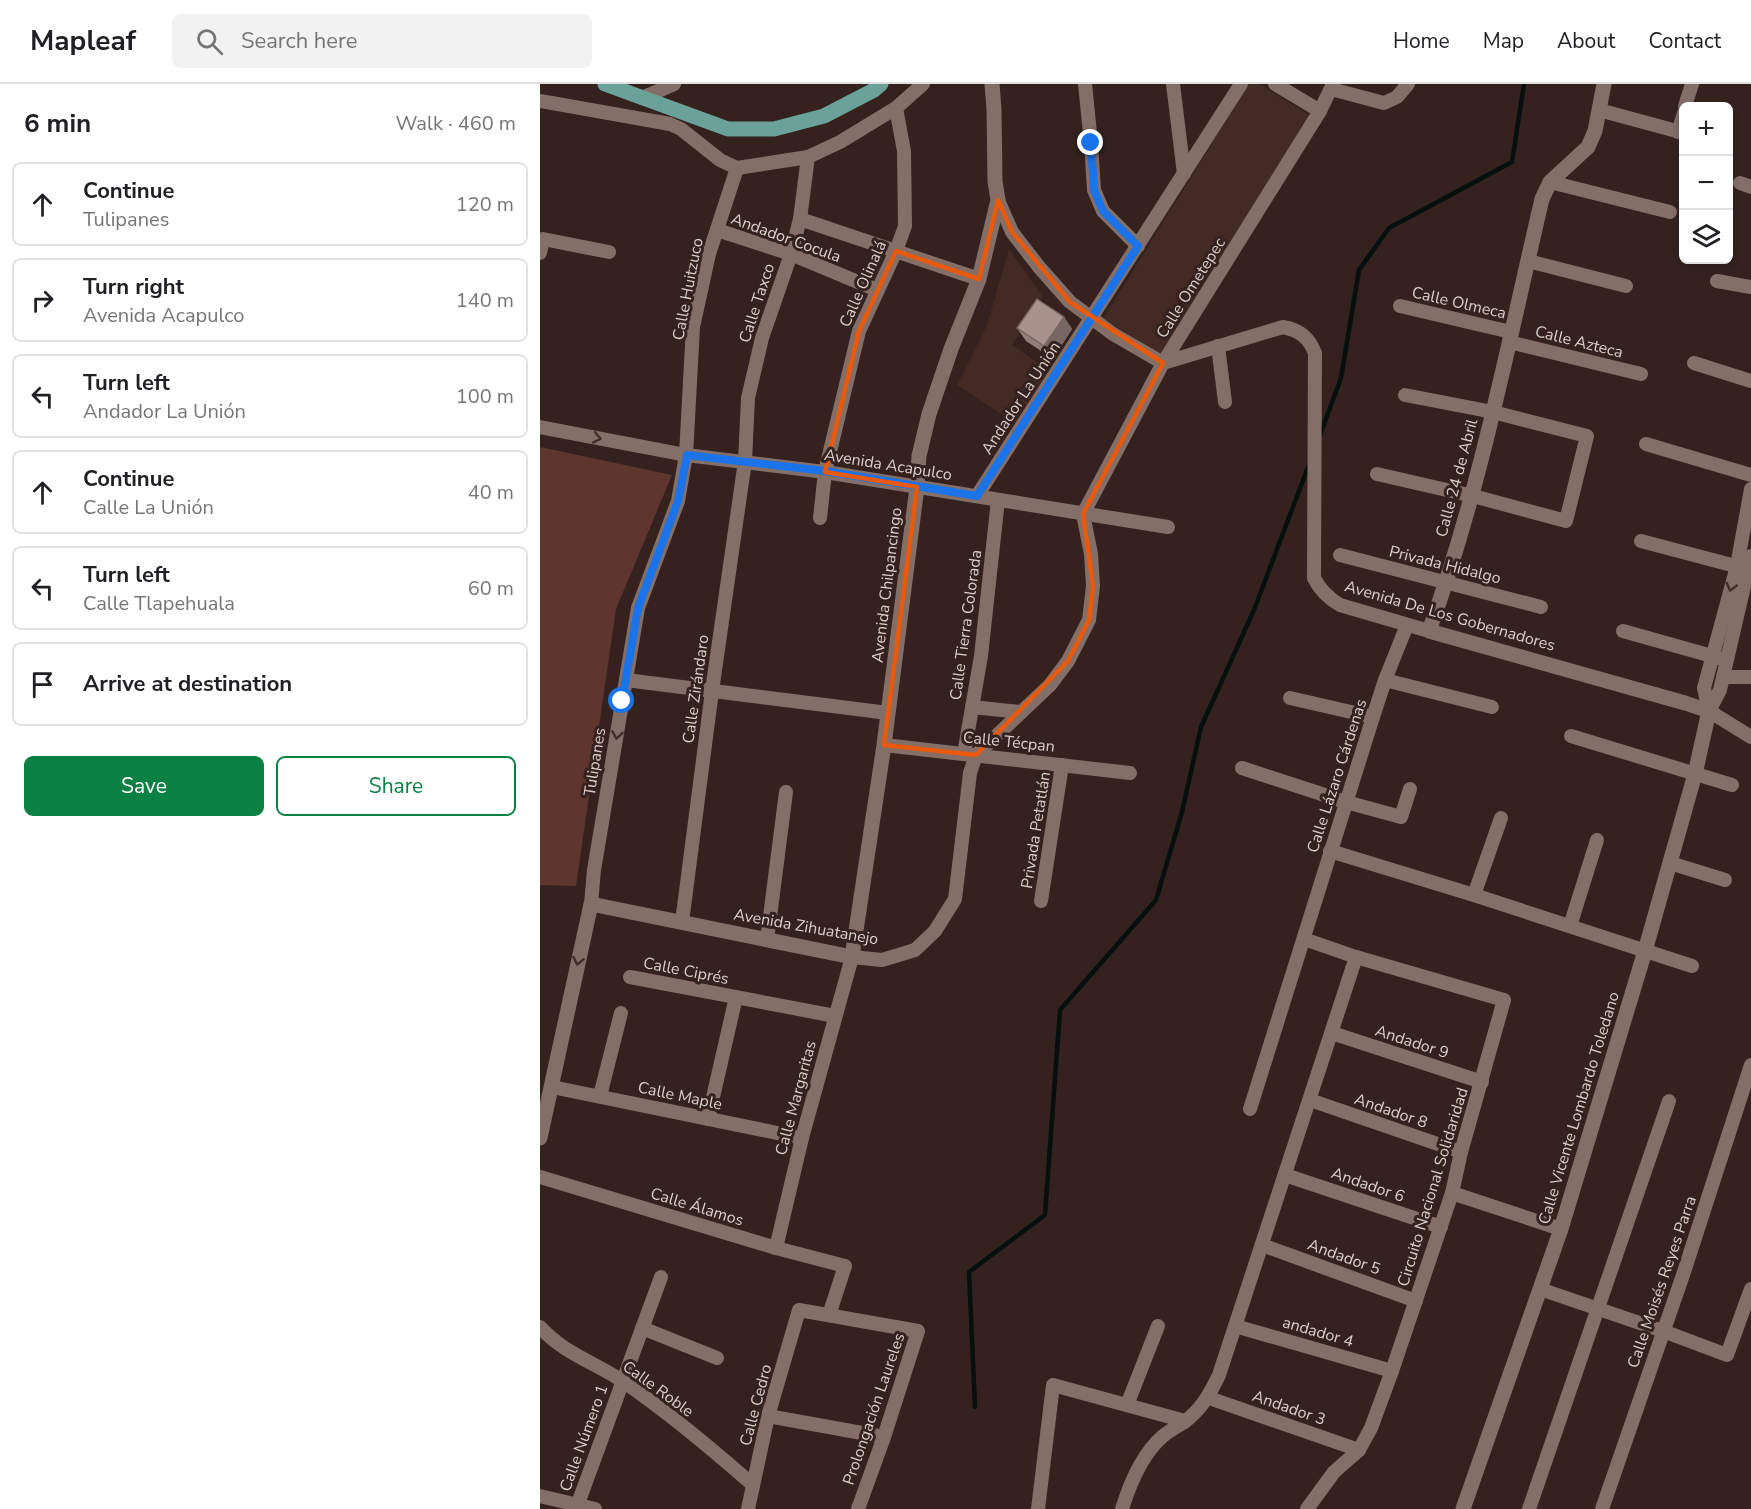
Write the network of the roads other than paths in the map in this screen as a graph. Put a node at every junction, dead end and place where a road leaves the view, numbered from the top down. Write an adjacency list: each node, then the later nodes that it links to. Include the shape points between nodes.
1 (605, 84): 14 (main road)
2 (674, 84): 14 (street)
3 (881, 84): 20 (main road, via 824,116 774,129 728,129)
4 (923, 84): 17 (street)
5 (992, 84): 26 (street, Avenida Chilpancingo)
6 (1085, 84): 30 (street, via 1094,190 1103,211)
7 (1173, 84): 24 (street)
8 (1241, 84): 24 (street, Andador La Unión)
9 (1275, 84): 19 (street)
10 (1408, 84): 13 (street, via 1397,97 1383,103)
11 (1604, 84): 18 (street)
12 (1692, 84): 16 (street)
13 (1332, 86): 19 (street, Calle Ometepec)
14 (642, 98): 20 (main road)
15 (540, 101): 20 (street, via 670,124)
16 (1686, 102)
17 (896, 108): 22 (street); 31 (street, Calle Olinalá, via 905,185 905,226)
18 (1599, 110): 21 (street); 25 (street, via 1588,147)
19 (1320, 111): 45 (street, Calle Ometepec)
20 (685, 123): 23 (street, via 720,160)
21 (1679, 131)
22 (808, 157): 23 (street); 28 (street, Calle Taxco)
23 (737, 168): 29 (street, Calle Huitzuco)
24 (1184, 174): 30 (street, Andador La Unión)
25 (1550, 182): 27 (street); 35 (street, Calle 24 de Abril, via 1542,199)
26 (998, 200): 36 (street, Avenida Chilpancingo); 42 (street, via 1012,232 1039,267 1070,302)
27 (1670, 212)
28 (801, 219): 31 (street); 34 (street, Calle Taxco)
29 (717, 230): 34 (street, Andador Cocula); 54 (street, Calle Huitzuco, via 693,327)
30 (1138, 246): 42 (street, Andador La Unión)
31 (896, 251): 36 (street); 40 (street, Calle Olinalá)
32 (609, 252): 33 (street, via 543,239)
33 (540, 254)
34 (791, 254): 40 (street, Andador Cocula); 55 (street, Calle Taxco, via 762,338 748,398)
35 (1528, 261): 38 (street); 43 (street, Calle 24 de Abril)
36 (979, 279): 59 (street, Avenida Chilpancingo, via 929,414 919,456)
37 (1717, 281): 39 (street)
38 (1626, 286)
39 (1751, 287)
40 (878, 291): 56 (street, Calle Olinalá, via 859,331)
41 (1400, 306): 43 (street, Calle Olmeca)
42 (1092, 318): 45 (street); 61 (street, Andador La Unión)
43 (1510, 337): 47 (street, Calle Azteca); 51 (street, Calle 24 de Abril)
44 (1218, 346): 45 (street, Avenida De Los Gobernadores); 50 (street); 72 (street, Avenida De Los Gobernadores, via 1283,327 1302,334 1311,343 1315,353 1314,578 1329,599 1340,605)
45 (1163, 363): 64 (street, Calle Ometepec)
46 (1694, 363): 48 (street)
47 (1641, 374)
48 (1751, 381)
49 (1405, 395): 51 (street)
50 (1225, 402)
51 (1493, 412): 62 (street, Calle 24 de Abril); 62 (street, via 1587,436 1566,522)
52 (540, 427): 54 (street, Avenida Acapulco, one-way to 54)
53 (1646, 444): 58 (street)
54 (687, 455): 55 (street, Avenida Acapulco); 79 (street, Tulipanes, via 678,501 638,608)
55 (745, 461): 56 (street, Avenida Acapulco); 81 (street, Calle Zirándaro)
56 (825, 471): 59 (street, Avenida Acapulco); 65 (street, Calle Olinalá)
57 (1377, 474): 62 (street)
58 (1751, 475)
59 (917, 487): 61 (street, Avenida Acapulco); 87 (street, Avenida Chilpancingo)
60 (1751, 489): 69 (street, Calle Vicente Lombardo Toledano)
61 (977, 496): 63 (street, Avenida Acapulco)
62 (1473, 496): 70 (street, Calle 24 de Abril)
63 (998, 500): 64 (street, Avenida Acapulco); 83 (street, Calle Tierra Colorada)
64 (1083, 514): 66 (street, Avenida Acapulco); 86 (street, via 1093,586 1089,620 1068,661 1050,685)
65 (820, 518)
66 (1168, 527)
67 (1641, 541): 69 (street)
68 (1340, 555): 70 (street, Privada Hidalgo)
69 (1747, 566): 75 (street, Calle Vicente Lombardo Toledano, one-way to 75); 76 (street, Calle Vicente Lombardo Toledano)
70 (1447, 582): 71 (street, Privada Hidalgo); 73 (street, Calle 24 de Abril)
71 (1541, 607)
72 (1407, 625): 73 (street, Avenida De Los Gobernadores); 80 (street, Calle Lázaro Cárdenas)
73 (1429, 631): 85 (street, Avenida De Los Gobernadores)
74 (1623, 631): 75 (street)
75 (1712, 656): 76 (street); 85 (street, Calle Vicente Lombardo Toledano, via 1704,687)
76 (1727, 660): 77 (street, Calle Vicente Lombardo Toledano)
77 (1723, 677): 78 (street); 85 (street, Calle Vicente Lombardo Toledano)
78 (1751, 678)
79 (626, 680): 81 (street); 108 (street, Tulipanes, one-way to 108)
80 (1385, 680): 84 (street); 88 (street, Calle Lázaro Cárdenas)
81 (712, 691): 87 (street); 109 (street, Calle Zirándaro)
82 (1290, 698): 88 (street)
83 (972, 707): 86 (street); 92 (street, Calle Tierra Colorada)
84 (1492, 707)
85 (1709, 711): 90 (street, Avenida De Los Gobernadores); 96 (street, Calle Vicente Lombardo Toledano)
86 (1021, 712): 92 (street)
87 (888, 713): 91 (street, Avenida Chilpancingo)
88 (1373, 717): 100 (street, Calle Lázaro Cárdenas)
89 (1572, 736): 96 (street)
90 (1751, 737)
91 (884, 745): 92 (street, Calle Técpan); 114 (street, Avenida Chilpancingo)
92 (970, 754): 93 (street, Calle Técpan); 114 (street, Avenida Zihuatanejo, via 955,898 935,931 915,950 882,960)
93 (1062, 765): 95 (street, Calle Técpan); 107 (street, Privada Petatlán)
94 (1242, 768): 100 (street)
95 (1130, 772)
96 (1695, 774): 97 (street); 104 (street, Calle Vicente Lombardo Toledano)
97 (1732, 785)
98 (1410, 789): 100 (street, via 1401,817)
99 (786, 792): 112 (street)
100 (1346, 802): 103 (street, Calle Lázaro Cárdenas)
101 (1501, 818): 106 (street)
102 (1597, 840): 110 (street)
103 (1330, 851): 106 (street); 111 (street, Calle Lázaro Cárdenas)
104 (1670, 863): 105 (street); 113 (street, Calle Vicente Lombardo Toledano)
105 (1725, 880)
106 (1474, 895): 110 (street)
107 (1041, 901)
108 (591, 904): 109 (street, Avenida Zihuatanejo); 124 (street, one-way to 124)
109 (682, 922): 112 (street, Avenida Zihuatanejo)
110 (1570, 926): 113 (street)
111 (1304, 939): 115 (street, Circuito Nacional Solidaridad); 128 (street, Calle Lázaro Cárdenas)
112 (767, 940): 114 (street, Avenida Zihuatanejo)
113 (1645, 951): 116 (street); 137 (street, Calle Vicente Lombardo Toledano)
114 (852, 957): 120 (street, Calle Margaritas)
115 (1356, 957): 121 (street); 123 (street, Circuito Nacional Solidaridad, via 1504,1000)
116 (1692, 966)
117 (630, 977): 118 (street, Calle Ciprés)
118 (736, 997): 120 (street, Calle Ciprés); 129 (street)
119 (621, 1014): 125 (street)
120 (836, 1016): 131 (street, Calle Margaritas)
121 (1332, 1033): 123 (street, Andador 9); 126 (street)
122 (1751, 1065): 151 (street, Calle Moisés Reyes Parra)
123 (1482, 1082): 132 (street, Circuito Nacional Solidaridad)
124 (552, 1087): 125 (street, Calle Maple); 130 (street)
125 (600, 1096): 129 (street, Calle Maple)
126 (1310, 1100): 132 (street, Andador 8); 133 (street)
127 (1669, 1101): 144 (street)
128 (1250, 1109)
129 (708, 1119): 131 (street, Calle Maple)
130 (540, 1138)
131 (802, 1138): 139 (street, Calle Margaritas)
132 (1461, 1152): 135 (street, Circuito Nacional Solidaridad)
133 (1285, 1175): 136 (street, Andador 6); 138 (street)
134 (540, 1177): 139 (street, Calle Álamos)
135 (1452, 1193): 136 (street, Circuito Nacional Solidaridad); 137 (street)
136 (1441, 1227): 143 (street, Circuito Nacional Solidaridad)
137 (1561, 1229): 141 (street, Calle Vicente Lombardo Toledano)
138 (1262, 1245): 143 (street, Andador 5); 148 (street)
139 (776, 1248): 146 (street, Calle Álamos, via 845,1266)
140 (661, 1277): 150 (street, Calle Número 1)
141 (1540, 1289): 144 (street); 170 (street, Calle Vicente Lombardo Toledano)
142 (1751, 1289): 151 (street, via 1727,1356)
143 (1416, 1300): 153 (street, Circuito Nacional Solidaridad)
144 (1598, 1309): 151 (street); 171 (street)
145 (799, 1310): 146 (street, Prolongación Laureles); 157 (street, Calle Cedro)
146 (829, 1315): 159 (street, Prolongación Laureles, via 918,1331)
147 (1158, 1326): 156 (street)
148 (1235, 1326): 153 (street, andador 4); 155 (street)
149 (540, 1327): 154 (street, Calle Roble, via 563,1348)
150 (642, 1328): 152 (street); 154 (street, Calle Número 1)
151 (1663, 1331): 172 (street, Calle Moisés Reyes Parra)
152 (717, 1358)
153 (1392, 1371): 160 (street, Circuito Nacional Solidaridad)
154 (622, 1381): 161 (street, Calle Roble); 163 (street, Calle Número 1)
155 (1209, 1398): 158 (street); 160 (street, Andador 3)
156 (1127, 1405): 158 (street); 167 (street, via 1053,1384)
157 (768, 1416): 159 (street); 161 (street, Calle Cedro)
158 (1185, 1421): 168 (street, via 1163,1436 1145,1456)
159 (885, 1437): 166 (street, Prolongación Laureles)
160 (1359, 1450): 169 (street, Circuito Nacional Solidaridad, via 1334,1472)
161 (753, 1485): 165 (street, Calle Cedro)
162 (540, 1496): 163 (street)
163 (577, 1507): 164 (street)
164 (595, 1509)
165 (748, 1509)
166 (858, 1509)
167 (1038, 1509)
168 (1122, 1509)
169 (1307, 1509)
170 (1463, 1509)
171 (1529, 1509)
172 (1602, 1509)

